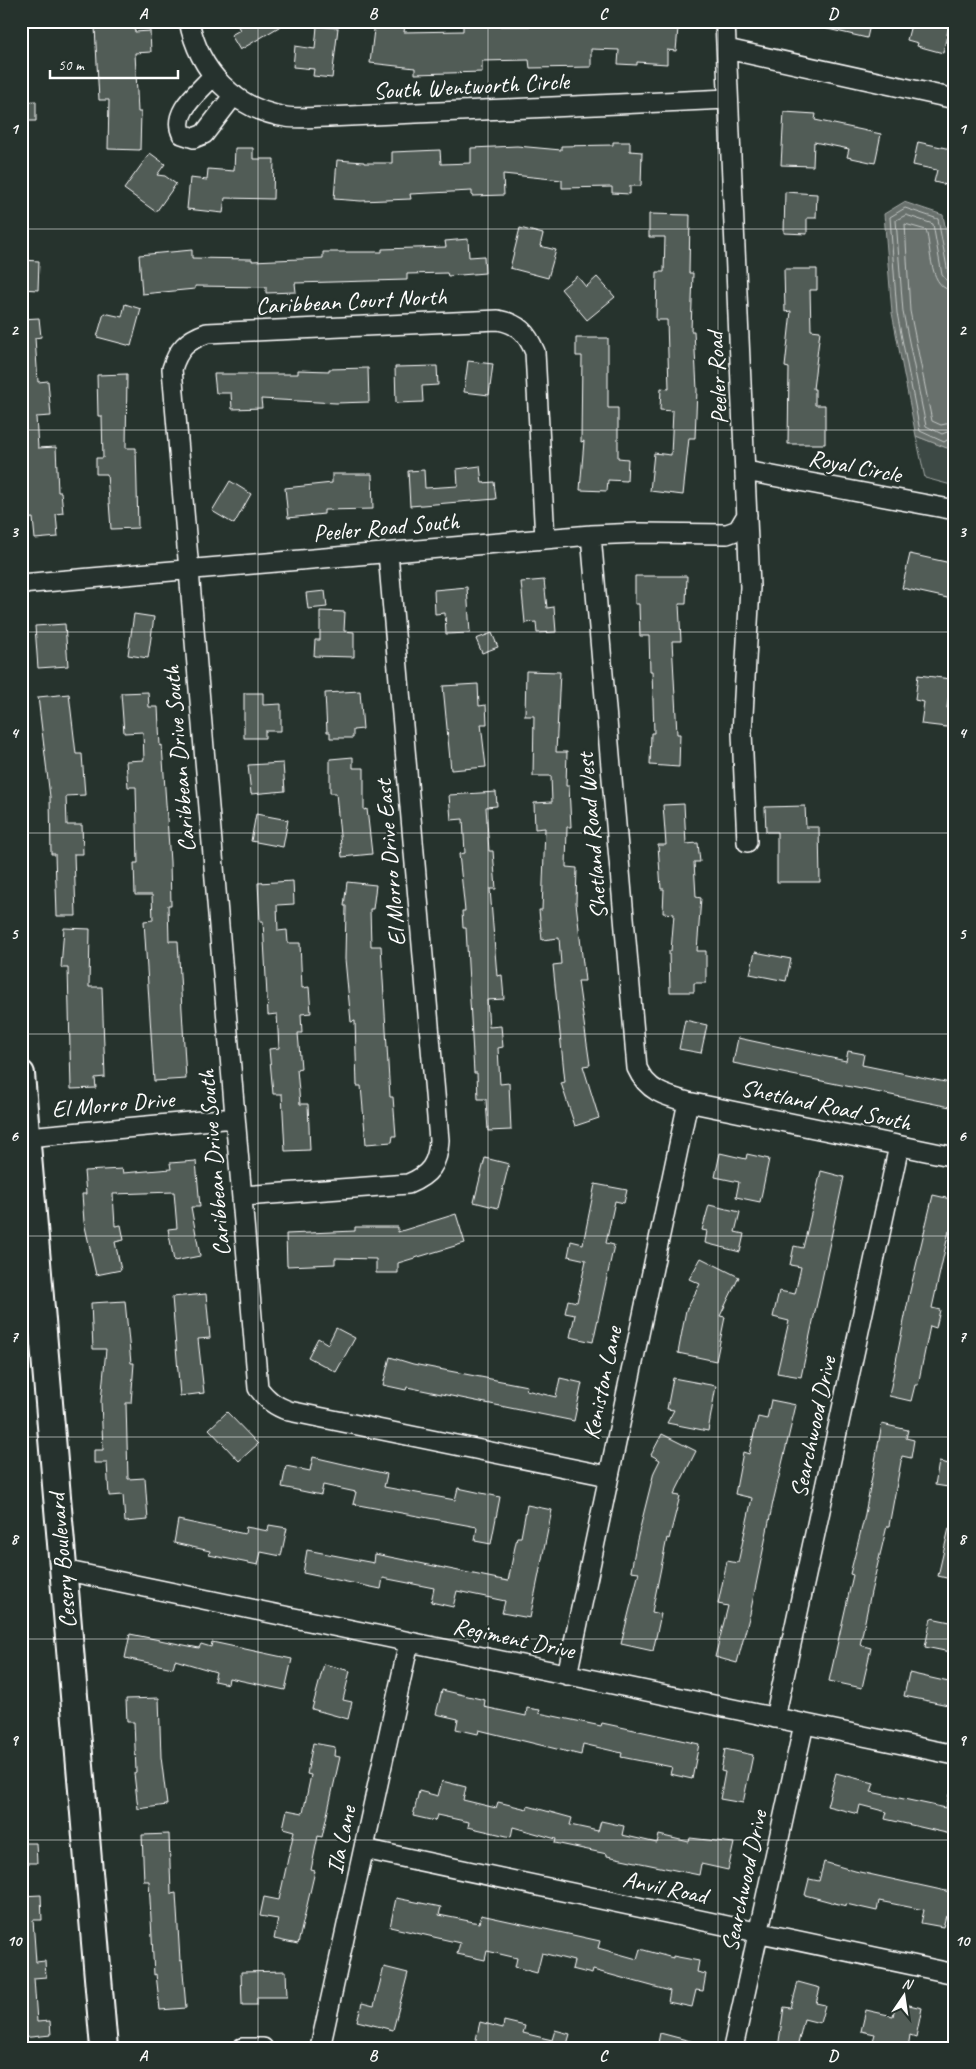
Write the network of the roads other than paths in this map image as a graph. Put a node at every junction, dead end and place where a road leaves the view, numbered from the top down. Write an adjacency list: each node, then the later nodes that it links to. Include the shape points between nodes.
1 (189, 21): 4 (street, South Wentworth Circle, via 193,43 223,86 257,110 286,117)
2 (725, 21): 3 (street, Peeler Road)
3 (727, 49): 4 (street, Peeler Road); 5 (street)
4 (728, 99): 7 (street, Peeler Road)
5 (955, 99)
6 (185, 344): 11 (street, Caribbean Court North, via 207,332 498,320 521,328 535,352); 13 (street, Caribbean Drive South, via 176,354 172,369)
7 (746, 472): 8 (street, Royal Circle); 9 (street, Peeler Road)
8 (955, 510)
9 (747, 515): 10 (street, Peeler Road South, via 738,530 727,534); 15 (street, Peeler Road, via 750,588 742,733)
10 (592, 535): 11 (street, Peeler Road South); 17 (street, Shetland Road West, via 637,1068 647,1085 660,1094)
11 (546, 539): 12 (street, Peeler Road South)
12 (388, 553): 13 (street, Peeler Road South); 22 (street, El Morro Drive East, via 439,1156 423,1178 408,1184)
13 (189, 569): 14 (street, Peeler Road South); 18 (street, Caribbean Drive South)
14 (21, 584)
15 (747, 842)
16 (21, 1074): 19 (main road, Cesery Boulevard)
17 (688, 1102): 20 (street, Shetland Road South); 23 (street, Keniston Lane)
18 (234, 1118): 19 (street, El Morro Drive); 22 (street, Caribbean Drive South)
19 (26, 1137): 24 (main road, Cesery Boulevard)
20 (899, 1146): 21 (street, Shetland Road South); 27 (street, Searchwood Drive)
21 (955, 1157)
22 (243, 1196): 23 (street, Caribbean Drive South, via 258,1388 276,1407)
23 (608, 1476): 26 (street, Keniston Lane)
24 (63, 1570): 25 (street, Regiment Drive); 33 (main road, Cesery Boulevard)
25 (408, 1642): 26 (street, Regiment Drive); 30 (street, Ila Lane)
26 (567, 1675): 27 (street, Regiment Drive)
27 (775, 1718): 28 (street, Regiment Drive)
28 (804, 1724): 29 (street, Regiment Drive); 31 (street, Searchwood Drive)
29 (955, 1755)
30 (364, 1849): 31 (street, Anvil Road); 36 (street, Ila Lane)
31 (758, 1933): 32 (street, Anvil Road); 37 (street, Searchwood Drive)
32 (955, 1974)
33 (104, 2048)
34 (242, 2048): 35 (street)
35 (263, 2048)
36 (320, 2048)
37 (733, 2048)

